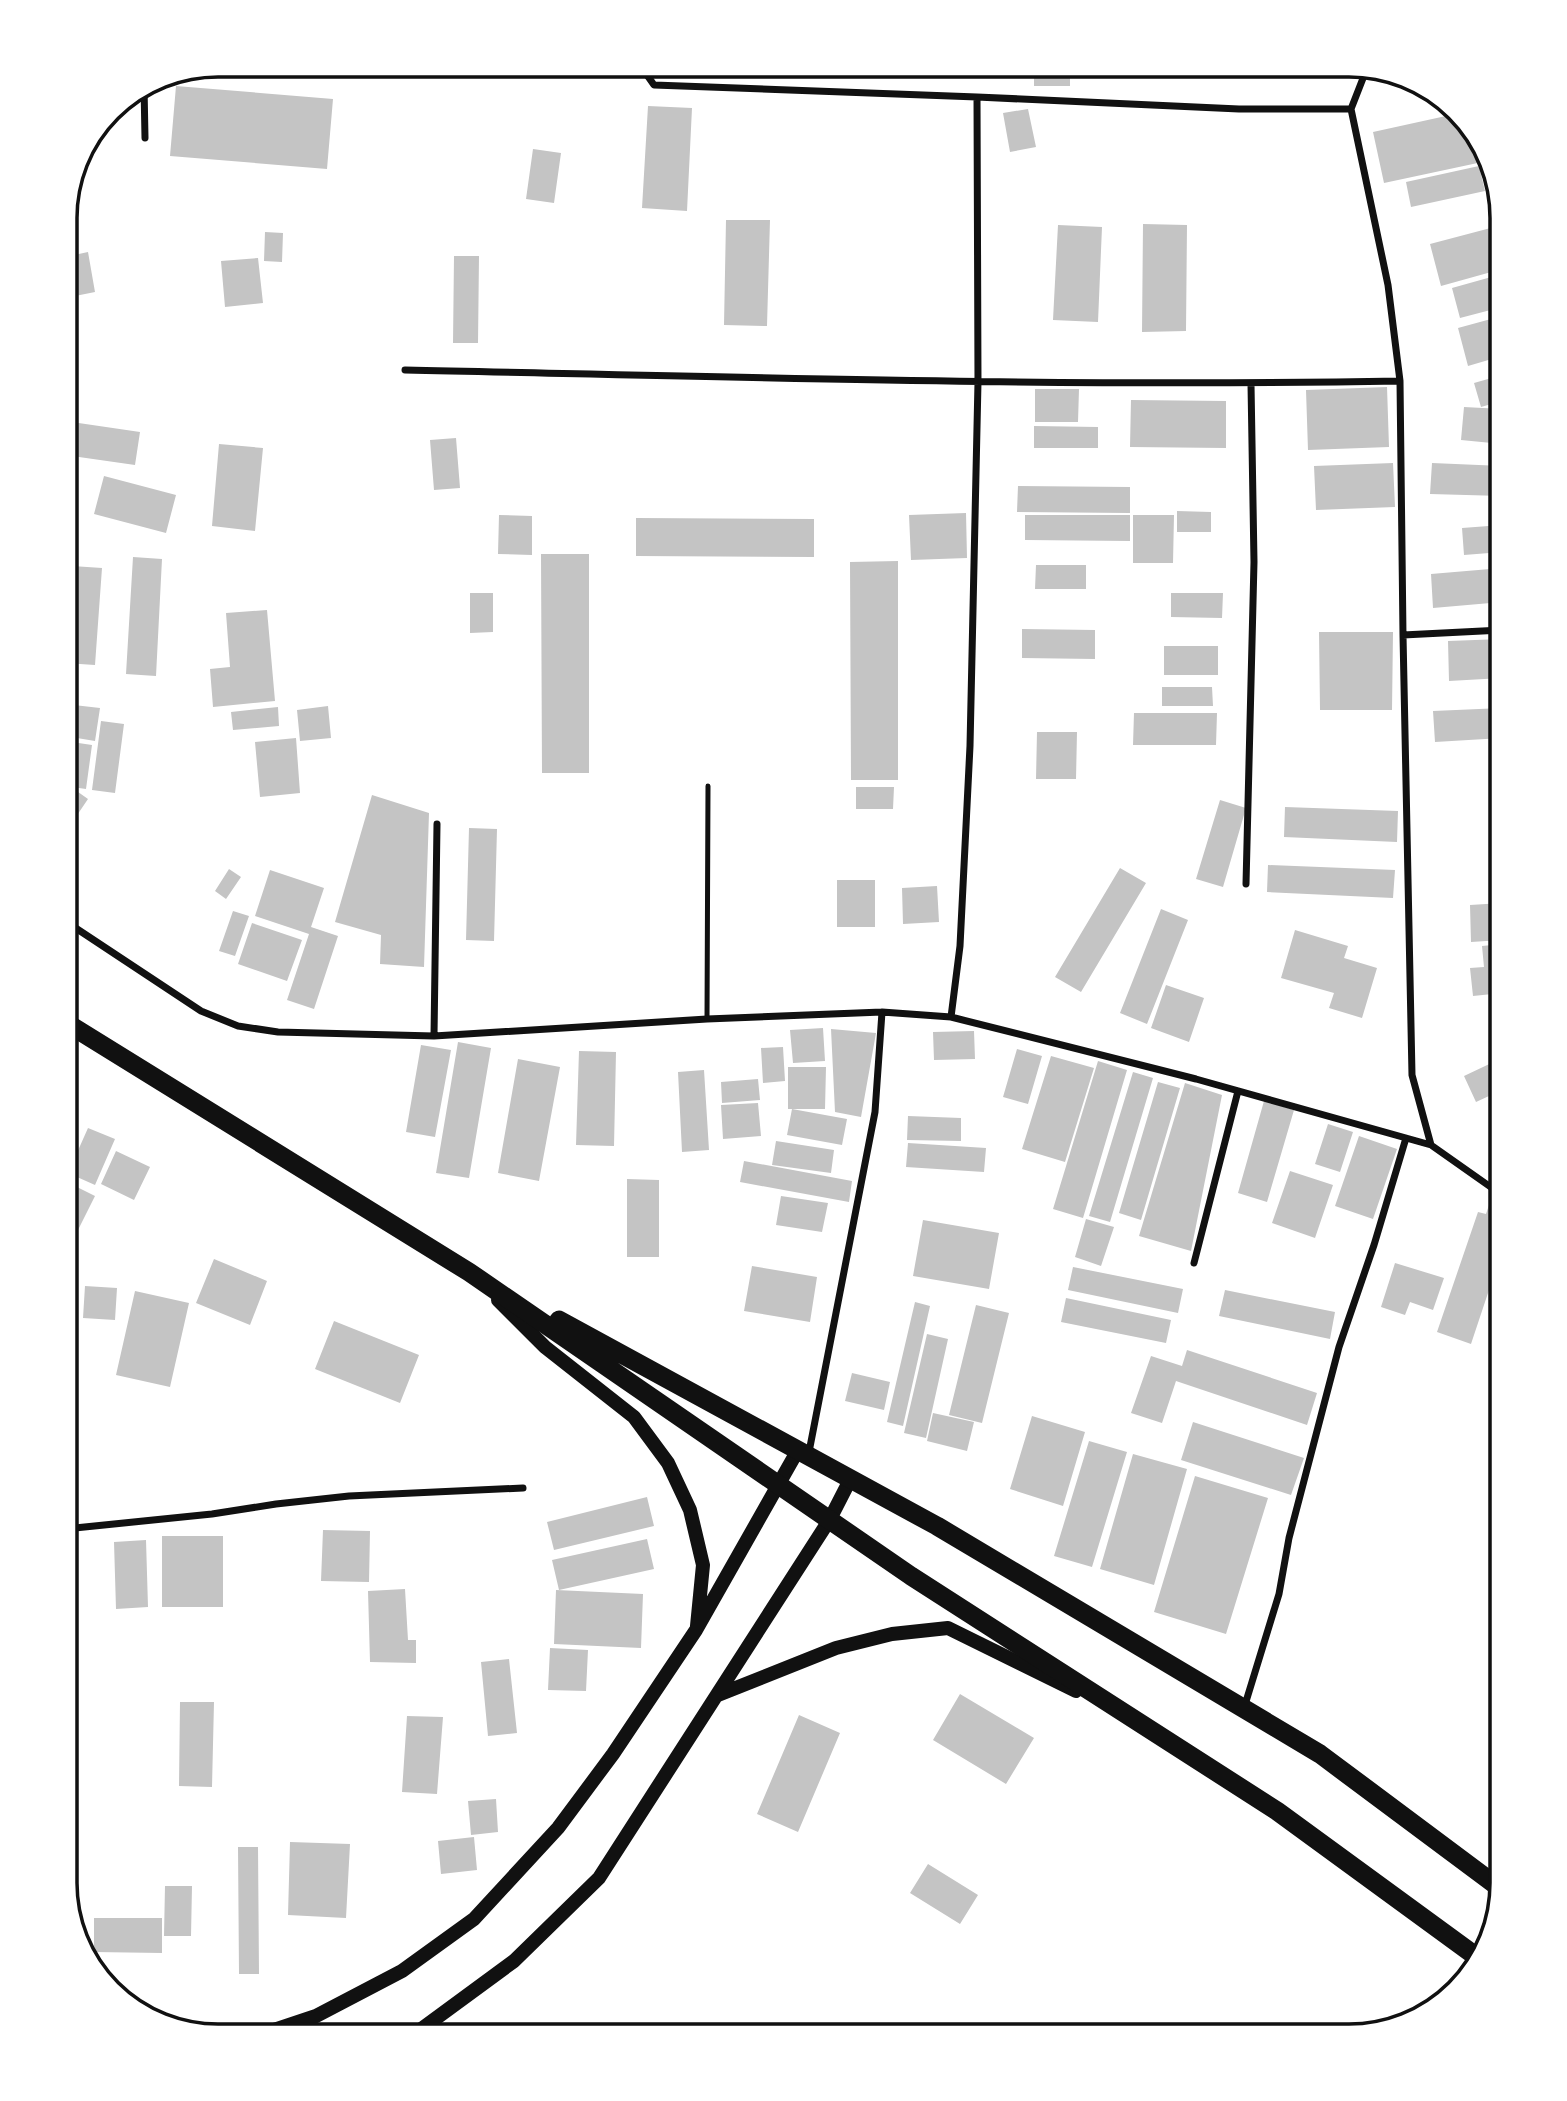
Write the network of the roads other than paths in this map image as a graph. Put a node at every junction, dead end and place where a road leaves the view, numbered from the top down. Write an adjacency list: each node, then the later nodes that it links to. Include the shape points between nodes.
1 (648, 77): 3 (street, via 654,85)
2 (1363, 78): 5 (street)
3 (977, 97): 5 (street, via 1238,109); 8 (street)
4 (144, 98): 6 (street)
5 (1351, 109): 9 (street, via 1388,285)
6 (145, 138)
7 (405, 370): 8 (street)
8 (978, 382): 10 (street); 18 (street, via 970,746 960,946)
9 (1400, 382): 10 (street); 12 (street)
10 (1251, 384): 15 (street, via 1254,562)
11 (1490, 631): 12 (street)
12 (1403, 635): 24 (street, via 1412,1075)
13 (708, 786): 19 (lane)
14 (437, 824): 21 (street)
15 (1246, 884)
16 (77, 928): 21 (street, via 201,1011 238,1026 278,1032)
17 (882, 1012): 18 (street); 19 (street); 28 (street, via 875,1112)
18 (951, 1017): 22 (street)
19 (707, 1020): 21 (street)
20 (77, 1029): 27 (highway)
21 (434, 1036)
22 (1238, 1091): 23 (street); 26 (street)
23 (1406, 1138): 24 (street); 36 (street, via 1339,1347 1289,1538 1279,1594)
24 (1431, 1145): 25 (street)
25 (1490, 1187)
26 (1194, 1263)
27 (470, 1272): 28 (highway); 30 (highway); 34 (main road, via 545,1347 635,1417 668,1463 690,1510 703,1565)
28 (803, 1453): 29 (highway); 30 (main road)
29 (851, 1478): 32 (main road); 36 (highway)
30 (779, 1485): 32 (highway); 34 (main road)
31 (523, 1488): 33 (street, via 349,1496)
32 (830, 1520): 35 (main road); 37 (highway)
33 (77, 1528)
34 (696, 1630): 40 (main road, via 558,1828 474,1919 402,1971)
35 (718, 1695): 37 (main road, via 836,1648 892,1634 948,1629); 41 (main road, via 599,1878 514,1961)
36 (1244, 1709): 38 (highway, via 1320,1754)
37 (1143, 1724): 39 (highway, via 1278,1811)
38 (1490, 1881)
39 (1471, 1953)
40 (292, 2024)
41 (428, 2024)

